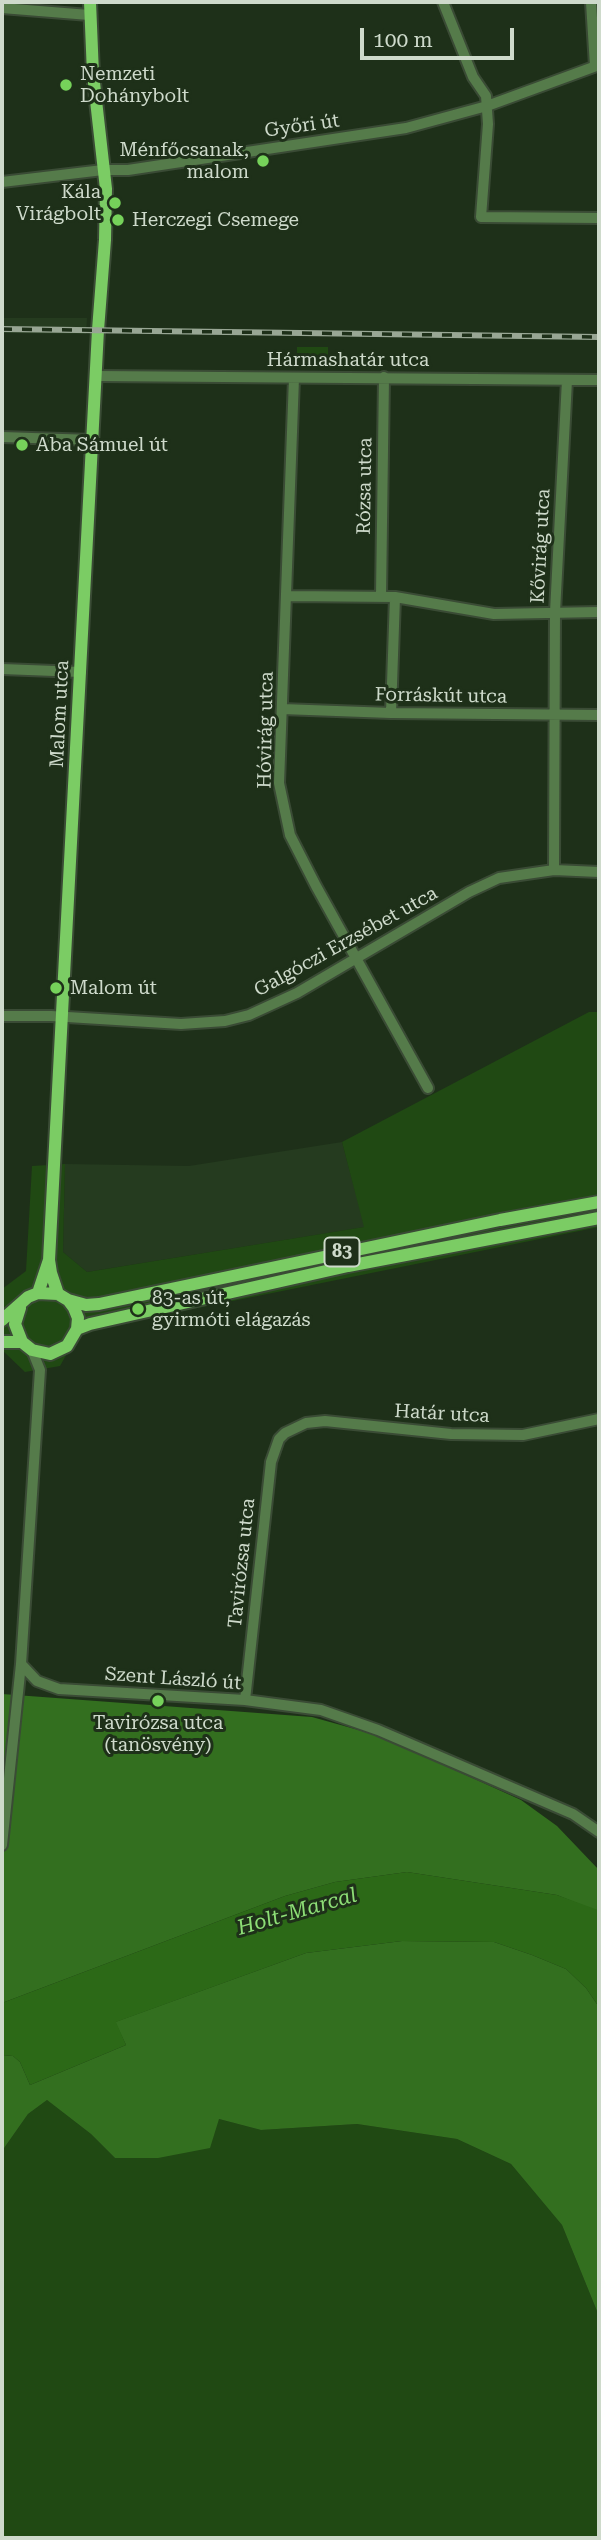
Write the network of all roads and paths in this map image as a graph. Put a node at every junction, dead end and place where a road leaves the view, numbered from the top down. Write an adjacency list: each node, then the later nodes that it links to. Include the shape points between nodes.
1 (443, 2): 6 (street)
2 (591, 2): 5 (street)
3 (2, 8): 4 (street)
4 (90, 8): 7 (main road, Malom utca)
5 (597, 66): 6 (street, Győri út)
6 (487, 106): 7 (street, Győri út, via 406,128); 9 (street, via 481,217)
7 (103, 170): 8 (street, Győri út); 10 (main road, Malom utca, via 105,240)
8 (2, 182)
9 (599, 218)
10 (96, 376): 12 (street, Hármashatár utca); 16 (main road, Malom utca)
11 (384, 377): 12 (street, Hármashatár utca); 13 (street, Hármashatár utca); 18 (street, Rózsa utca)
12 (294, 378): 17 (street, Hóvirág utca)
13 (567, 380): 14 (street, Hármashatár utca); 20 (street, Kővirág utca)
14 (599, 380)
15 (2, 437): 16 (street)
16 (93, 440): 23 (main road, Malom utca)
17 (288, 596): 18 (street); 24 (street, Hóvirág utca)
18 (381, 596): 19 (street)
19 (395, 597): 20 (street, via 494,614); 25 (street)
20 (555, 612): 21 (street); 26 (street, Kővirág utca)
21 (599, 612)
22 (2, 669): 23 (street)
23 (81, 672): 32 (main road, Malom utca)
24 (282, 709): 25 (street, Forráskút utca); 30 (street, Hóvirág utca, via 279,783 290,835)
25 (391, 713): 26 (street, Forráskút utca)
26 (555, 714): 27 (street, Forráskút utca); 28 (street, Kővirág utca)
27 (599, 715)
28 (554, 870): 29 (street, Galgóczi Erzsébet utca); 30 (street, Galgóczi Erzsébet utca, via 499,878)
29 (599, 872)
30 (357, 958): 32 (street, Galgóczi Erzsébet utca, via 249,1016 225,1021 181,1024); 33 (street, Hóvirág utca)
31 (2, 1016): 32 (street, Galgóczi Erzsébet utca)
32 (63, 1018): 36 (main road, Malom utca)
33 (428, 1088)
34 (599, 1202): 38 (main road, 83, via 99,1304)
35 (599, 1218): 41 (main road, 83, via 348,1266)
36 (49, 1259): 37 (main road); 38 (main road)
37 (38, 1293): 38 (main road, 83); 39 (main road)
38 (63, 1297): 41 (main road, via 74,1308)
39 (21, 1305): 40 (main road); 43 (main road, via 15,1324)
40 (2, 1320)
41 (77, 1329): 44 (main road, via 74,1339)
42 (2, 1342): 43 (main road)
43 (27, 1346): 44 (main road, via 40,1354); 45 (street)
44 (59, 1352): 45 (street)
45 (40, 1370): 48 (street)
46 (599, 1419): 47 (street, Határ utca, via 523,1435 451,1434 325,1421 306,1423)
47 (285, 1433): 49 (street, Tavirózsa utca, via 271,1462)
48 (21, 1664): 49 (street, Szent László út, via 37,1681 59,1689); 51 (street)
49 (245, 1700): 50 (street, Szent László út, via 321,1710 378,1730 573,1814)
50 (599, 1832)
51 (2, 1845)

